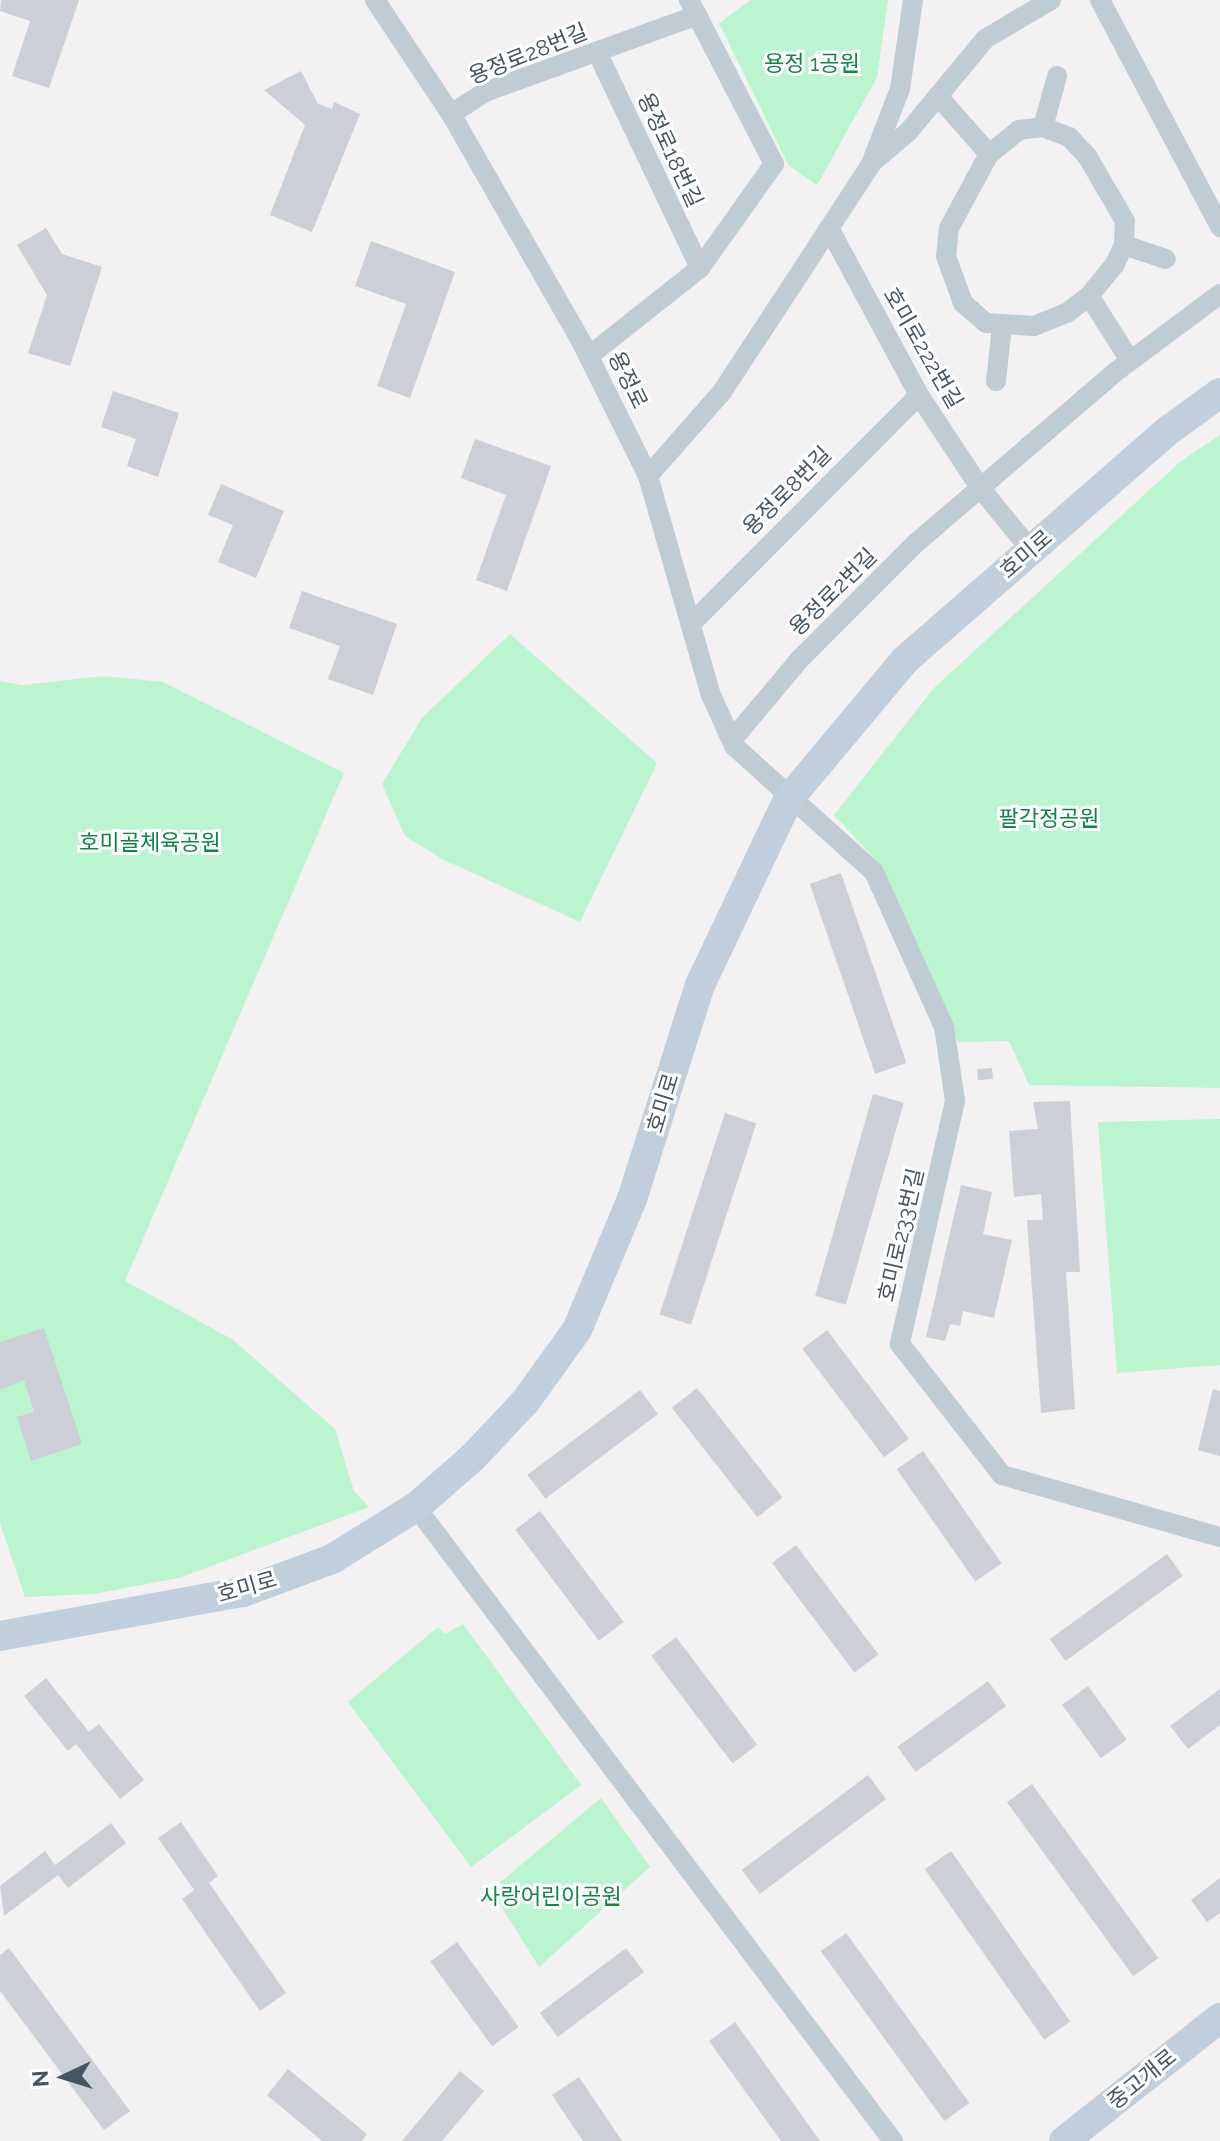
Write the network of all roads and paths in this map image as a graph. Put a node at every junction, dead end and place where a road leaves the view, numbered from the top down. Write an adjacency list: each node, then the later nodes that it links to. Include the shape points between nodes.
1 (375, 0): 9 (street, 용정로)
2 (913, 0): 12 (street, via 900,89)
3 (1051, 0): 8 (street, via 985,39)
4 (1100, 0): 13 (street)
5 (694, 8): 6 (street, 용정로28번길); 17 (street, via 774,164)
6 (597, 52): 9 (street, 용정로28번길, via 485,92); 17 (street, 용정로18번길)
7 (1057, 76): 10 (street)
8 (938, 96): 11 (street); 12 (street)
9 (451, 114): 21 (street, 용정로)
10 (1043, 127): 11 (street, via 1019,130); 15 (street, via 1069,137 1087,156 1125,221)
11 (989, 154): 20 (street, via 959,201 946,256 963,303 986,323)
12 (871, 164): 14 (street)
13 (1220, 227)
14 (829, 228): 24 (street, 호미로222번길); 26 (street, via 722,392)
15 (1124, 245): 16 (street); 19 (street)
16 (1166, 259)
17 (700, 268): 21 (street)
18 (1220, 294): 22 (street)
19 (1089, 296): 20 (street, via 1067,313 1034,326); 22 (street)
20 (1002, 326): 23 (street)
21 (589, 356): 26 (street, 용정로)
22 (1130, 360): 27 (street)
23 (996, 381)
24 (919, 395): 27 (street, 호미로222번길); 29 (street, 용정로8번길)
25 (1219, 396): 28 (street, 호미로, via 1169,430)
26 (648, 476): 29 (street, 용정로)
27 (981, 489): 28 (street, 호미로222번길); 30 (street, 용정로2번길, via 859,599)
28 (1031, 550): 31 (street, 호미로, via 905,660)
29 (691, 624): 30 (street, 용정로)
30 (732, 740): 31 (street, 용정로)
31 (788, 800): 32 (street, 호미로, via 700,985 632,1199 577,1330 525,1402); 33 (street, 호미로233번길, via 874,872 944,1027 955,1101 900,1344 1002,1475)
32 (416, 1507): 34 (street, 호미로, via 332,1559 243,1592); 36 (street)
33 (1220, 1537)
34 (0, 1636)
35 (1220, 2018): 37 (street, 중고개로)
36 (893, 2141)
37 (1064, 2141)

